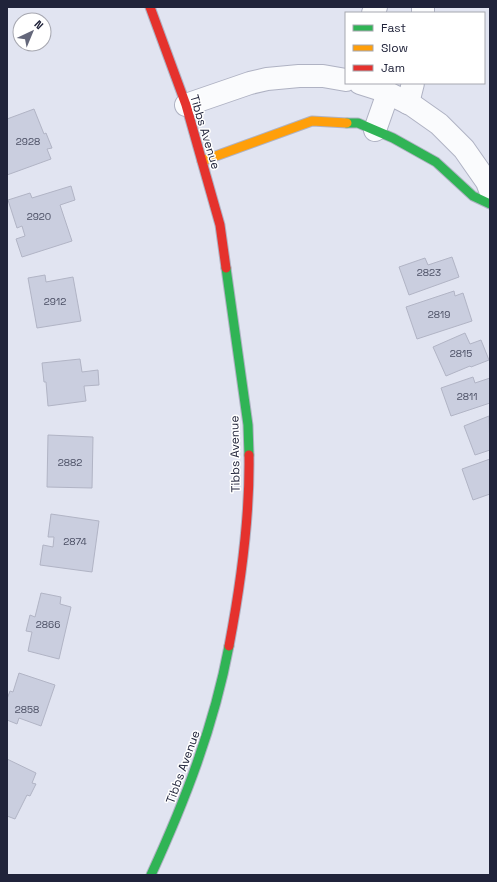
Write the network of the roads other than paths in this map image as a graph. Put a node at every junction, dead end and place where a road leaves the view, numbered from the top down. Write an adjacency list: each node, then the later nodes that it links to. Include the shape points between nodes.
1 (150, 7): 6 (street, Tibbs Avenue)
2 (345, 80): 6 (street, via 323,76 267,79)
3 (363, 84): 4 (street)
4 (388, 93): 5 (street); 7 (street)
5 (410, 93): 9 (street, via 412,105 439,124 464,149)
6 (186, 105): 8 (street, Tibbs Avenue)
7 (375, 130): 8 (street, via 358,122 312,121); 10 (street, via 436,162 473,196)
8 (202, 161): 11 (street, Tibbs Avenue, via 220,225 248,425 247,516 242,576 224,674 196,770)
9 (490, 190)
10 (490, 204)
11 (151, 875)

